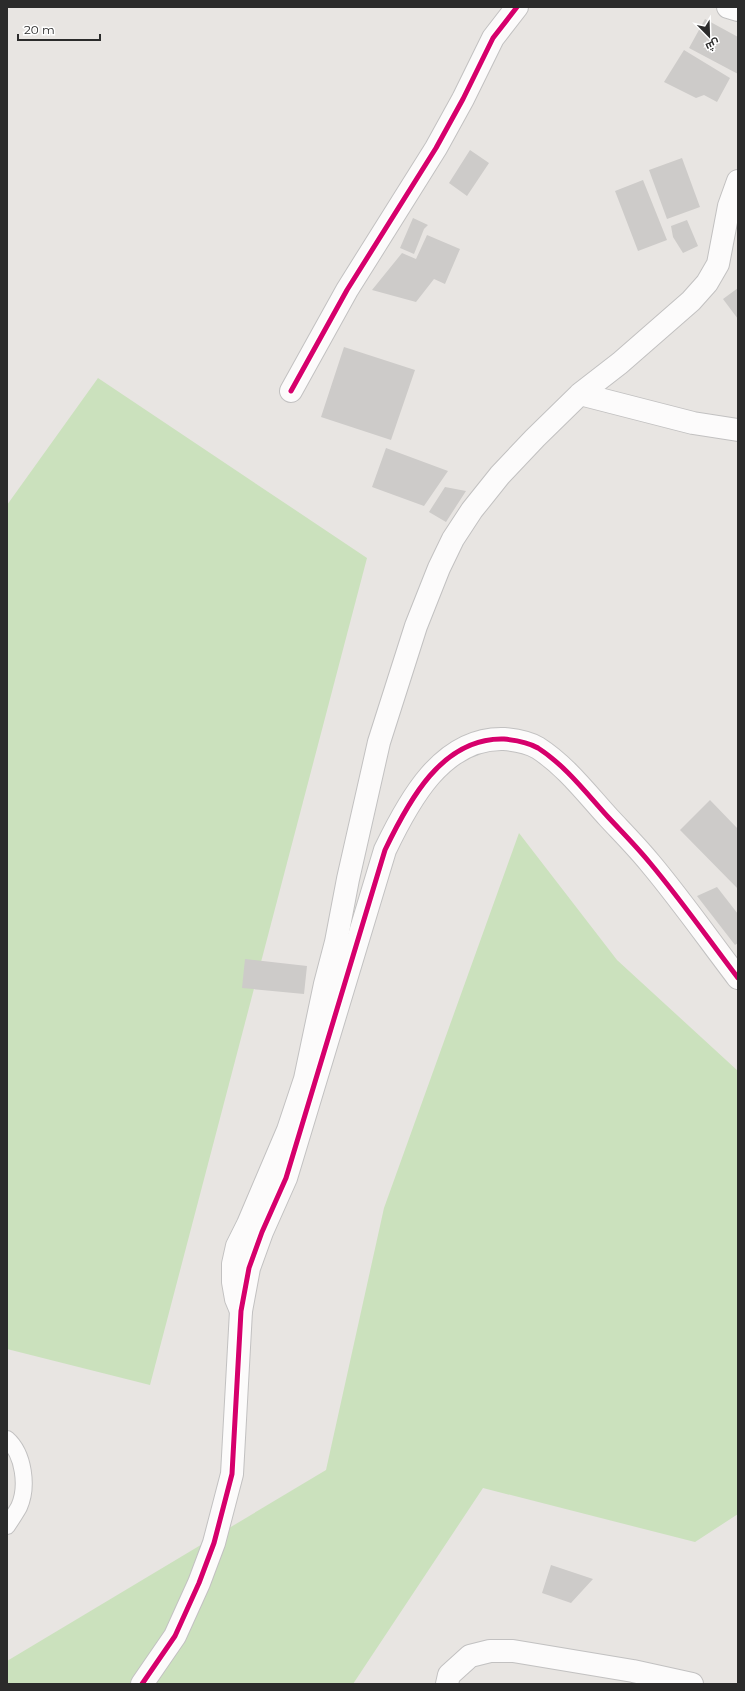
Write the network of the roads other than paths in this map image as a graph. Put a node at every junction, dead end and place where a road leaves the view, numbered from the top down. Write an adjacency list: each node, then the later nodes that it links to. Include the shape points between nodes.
1 (517, 7): 5 (street, via 494,38 436,148 347,290)
2 (728, 7): 3 (street)
3 (738, 10)
4 (738, 181): 6 (street, via 729,206 718,264 708,283 691,301)
5 (291, 391)
6 (580, 394): 7 (street, via 693,423); 9 (street, via 510,464 472,510 438,568 416,626 379,742 305,1079 288,1130 237,1246 233,1282)
7 (738, 430)
8 (738, 978): 9 (street, via 650,863 566,770 537,748 515,740 496,739 474,744 452,756 428,777 407,807 385,850 286,1178 249,1268)
9 (241, 1311): 12 (street, via 232,1474 214,1543 175,1636)
10 (7, 1439): 11 (lane, via 20,1458 24,1486 19,1506)
11 (7, 1526)
12 (142, 1684)
13 (447, 1684): 14 (street, via 450,1675 470,1656 490,1651 521,1652)
14 (692, 1684)

